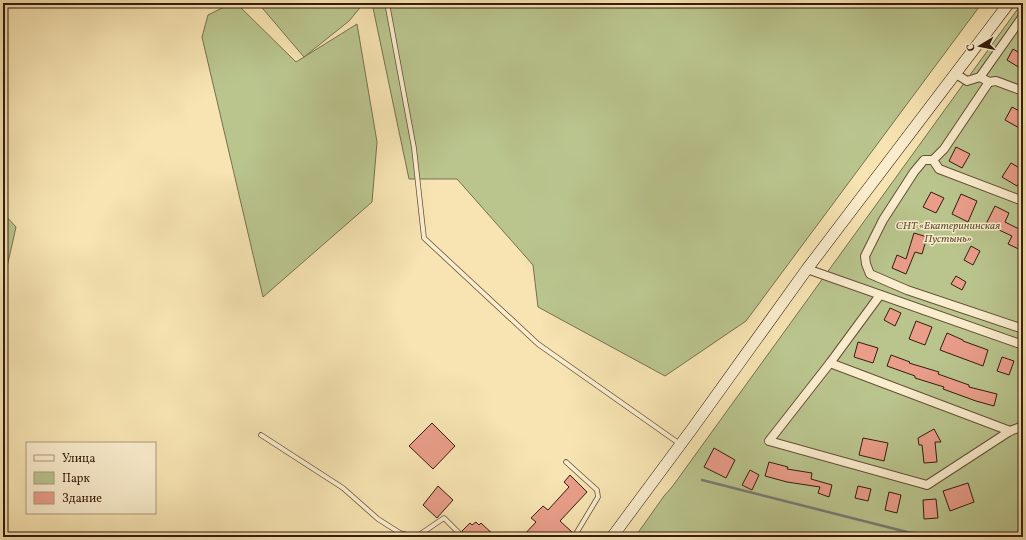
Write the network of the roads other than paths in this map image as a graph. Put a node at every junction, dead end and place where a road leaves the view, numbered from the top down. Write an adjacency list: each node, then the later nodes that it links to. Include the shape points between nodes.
1 (387, 3): 18 (lane, via 414,148 424,238 538,344)
2 (1009, 3): 4 (main road)
3 (1023, 16): 5 (street)
4 (956, 74): 5 (street, via 967,81); 10 (main road)
5 (980, 77): 6 (street)
6 (989, 82): 7 (street, via 996,81); 8 (street, via 944,149)
7 (1023, 91)
8 (933, 160): 9 (street, via 939,169); 12 (street, via 924,160 882,220 865,256 870,274 907,290)
9 (1023, 201)
10 (807, 268): 11 (street); 18 (main road)
11 (880, 295): 13 (street); 14 (street)
12 (1023, 329)
13 (1023, 345)
14 (830, 364): 16 (street); 16 (street, via 769,441 927,485)
15 (1023, 426): 16 (street)
16 (1010, 431)
17 (261, 435): 20 (lane, via 343,488 378,519 400,533 419,535 444,518)
18 (681, 444): 22 (main road)
19 (566, 462): 21 (lane, via 597,490 598,494)
20 (463, 537)
21 (574, 537)
22 (612, 537)

